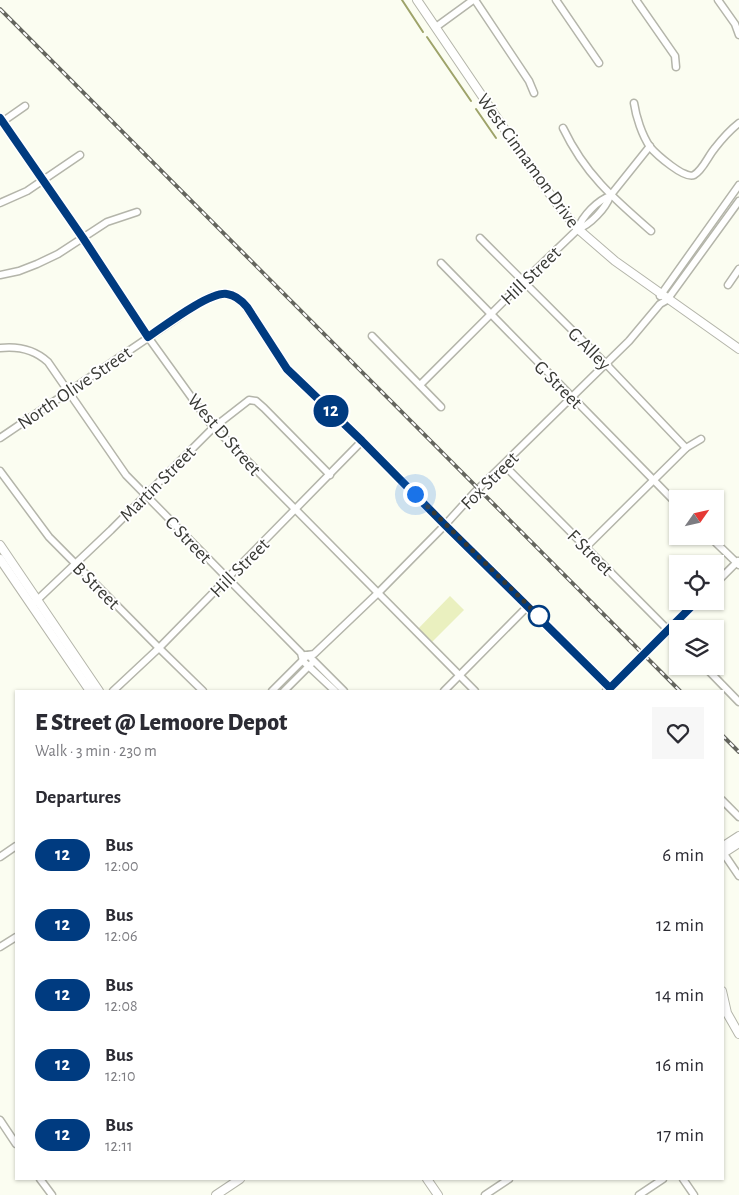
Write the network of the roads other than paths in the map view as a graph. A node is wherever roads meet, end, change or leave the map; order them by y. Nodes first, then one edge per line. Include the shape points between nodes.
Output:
1 (417, 0) edge
2 (474, 0) edge
3 (556, 0) edge
4 (636, 0) edge
5 (718, 0) edge
6 (436, 28) junction
7 (739, 35) edge
8 (599, 63) dead end
9 (676, 67) dead end
10 (534, 93) dead end
11 (634, 103) dead end
12 (25, 106) dead end
13 (1, 120) edge
14 (739, 123) edge
15 (563, 128) dead end
16 (650, 146) junction
17 (80, 156) dead end
18 (44, 181) junction
19 (739, 185) edge
20 (610, 196) junction
21 (739, 201) edge
22 (0, 203) edge
23 (137, 212) dead end
24 (578, 229) junction
25 (651, 231) dead end
26 (83, 238) junction
27 (480, 238) dead end
28 (441, 264) dead end
29 (739, 269) edge
30 (0, 275) edge
31 (523, 282) junction
32 (728, 285) dead end
33 (660, 295) junction
34 (664, 302) junction
35 (490, 314) junction
36 (372, 336) dead end
37 (148, 337) junction
38 (0, 348) edge
39 (739, 349) edge
40 (606, 364) junction
41 (420, 385) junction
42 (69, 391) junction
43 (572, 397) junction
44 (441, 407) dead end
45 (213, 428) junction
46 (0, 438) edge
47 (701, 439) dead end
48 (362, 441) junction
49 (686, 448) junction
50 (504, 465) junction
51 (0, 471) edge
52 (330, 475) junction
53 (653, 481) junction
54 (145, 495) junction
55 (669, 496) edge
56 (295, 509) junction
57 (445, 525) junction
58 (0, 545) edge
59 (719, 545) edge
60 (586, 547) junction
61 (3, 560) edge
62 (75, 563) junction
63 (738, 563) edge
64 (724, 576) edge
65 (227, 578) junction
66 (378, 593) junction
67 (34, 603) junction
68 (528, 606) junction
69 (688, 610) edge
70 (668, 630) junction
71 (159, 648) junction
72 (308, 659) junction
73 (713, 675) edge
74 (460, 676) junction
75 (608, 689) edge
76 (89, 690) edge
77 (98, 690) edge
78 (115, 690) edge
79 (203, 690) edge
80 (273, 690) edge
81 (285, 690) edge
82 (333, 690) edge
83 (343, 690) edge
84 (445, 690) edge
85 (473, 690) edge
86 (739, 702) edge
87 (724, 802) edge
88 (739, 817) edge
89 (739, 836) edge
90 (739, 843) edge
91 (15, 847) edge
92 (724, 850) edge
93 (724, 850) edge
94 (724, 853) edge
95 (0, 857) edge
96 (739, 876) edge
97 (15, 938) edge
98 (0, 947) edge
99 (724, 1000) edge
100 (739, 1034) edge
101 (0, 1120) edge
102 (15, 1140) edge
103 (41, 1180) edge
104 (237, 1180) edge
105 (428, 1180) edge
106 (508, 1180) edge
107 (662, 1180) edge
108 (684, 1180) edge
109 (52, 1195) edge
110 (216, 1195) edge
111 (438, 1195) edge
112 (485, 1195) edge
113 (639, 1195) edge
114 (694, 1195) edge

1 - 6 main road, West Cinnamon Drive
2 - 6 street
2 - 10 street
3 - 8 street
4 - 9 street via 675,56
5 - 7 street
6 - 24 main road, West Cinnamon Drive via 539,180
11 - 16 street
12 - 13 street
13 - 18 street, West D Street
14 - 16 street via 692,176 672,167
15 - 20 street via 582,162
16 - 20 street, Hill Street
17 - 18 street
18 - 22 street
18 - 26 street, West D Street
19 - 33 street
20 - 24 street, Hill Street via 608,203
20 - 25 street
21 - 34 street, Fox Street
23 - 26 street via 107,222
24 - 31 street, Hill Street
24 - 33 main road, West Cinnamon Drive
26 - 30 street via 37,264
26 - 37 street, West D Street
27 - 31 street, G Alley
28 - 35 street, G Street
29 - 32 street
31 - 35 street, Hill Street
31 - 40 street, G Alley
33 - 34 main road, West Cinnamon Drive
34 - 39 main road, West Cinnamon Drive
34 - 40 street, Fox Street
35 - 41 street, Hill Street
35 - 43 street, G Street
36 - 41 street
37 - 42 street, North Olive Street
37 - 45 street, West D Street
37 - 48 street, North Olive Street via 207,299 219,294 235,297 247,307 287,369
38 - 42 street, C Street via 21,348 37,353 52,366
40 - 43 street, Fox Street
40 - 49 street, G Alley
41 - 44 street
42 - 46 street, North Olive Street
42 - 54 street, C Street via 126,475
43 - 50 street, Fox Street
43 - 53 street, G Street
45 - 52 street, Martin Street via 249,400 256,401
45 - 54 street, Martin Street
45 - 56 street, West D Street
47 - 49 street
48 - 52 street, Hill Street
48 - 57 street
49 - 53 street
50 - 57 street, Fox Street
50 - 60 street, F Street
51 - 62 street, B Street via 49,537
52 - 56 street, Hill Street
53 - 55 street, G Street
53 - 60 street
54 - 62 street, Martin Street
54 - 65 street, C Street
56 - 65 street, Hill Street
56 - 66 street, West D Street
57 - 66 street, Fox Street
57 - 68 street
58 - 61 main road
59 - 63 street
60 - 70 street, F Street
61 - 67 main road
62 - 67 street, Martin Street
62 - 71 street, B Street
63 - 64 street
65 - 71 street, Hill Street
65 - 72 street, C Street
66 - 72 street, Fox Street
66 - 74 street, West D Street
67 - 76 main road
67 - 77 main road
68 - 74 street
68 - 75 street
69 - 70 street
70 - 75 street
71 - 78 street, Hill Street
71 - 79 street, B Street
72 - 80 street, Fox Street
72 - 81 street, Fox Street
72 - 82 street, C Street
72 - 83 street, C Street
73 - 86 street
74 - 84 street
74 - 85 street, West D Street
87 - 88 street
89 - 92 main road
90 - 93 main road
91 - 95 street
94 - 96 street
97 - 98 street
99 - 100 main road via 727,1013
101 - 102 street
103 - 109 street
104 - 110 main road
105 - 111 main road
106 - 112 street
107 - 113 street
108 - 114 street

